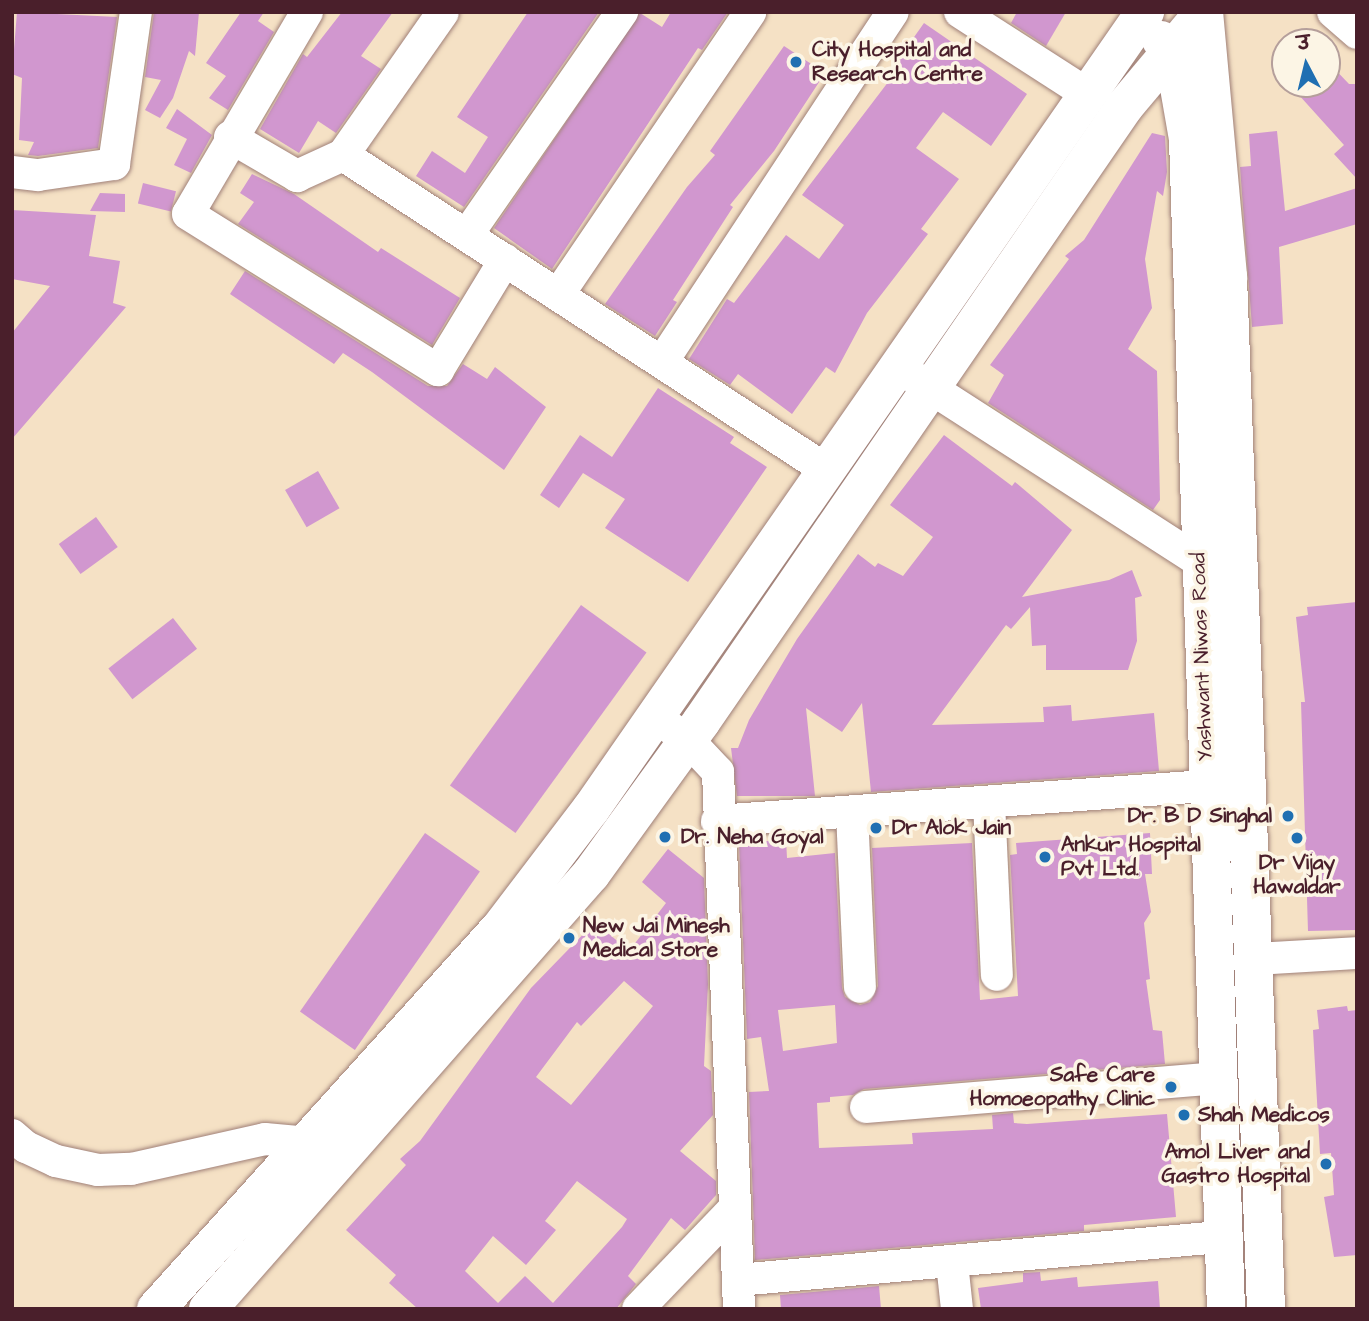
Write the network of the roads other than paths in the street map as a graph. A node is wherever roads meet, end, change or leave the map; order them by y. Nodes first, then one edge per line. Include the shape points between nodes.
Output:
1 (135, 12) edge
2 (307, 12) edge
3 (443, 12) edge
4 (622, 12) edge
5 (750, 12) edge
6 (893, 12) edge
7 (960, 12) edge
8 (1204, 12) edge
9 (1333, 12) edge
10 (1143, 15) edge
11 (1357, 33) edge
12 (1173, 53) junction
13 (1089, 95) junction
14 (230, 137) junction
15 (343, 155) junction
16 (12, 172) edge
17 (467, 236) junction
18 (505, 260) junction
19 (558, 295) junction
20 (662, 362) junction
21 (896, 367) junction
22 (931, 388) junction
23 (825, 469) junction
24 (1199, 561) junction
25 (1240, 565) junction
26 (654, 717) junction
27 (688, 740) junction
28 (1207, 786) junction
29 (989, 802) junction
30 (852, 813) junction
31 (716, 821) junction
32 (1357, 953) edge
33 (1254, 959) junction
34 (997, 975) dead end
35 (860, 987) dead end
36 (1218, 1079) junction
37 (866, 1107) dead end
38 (333, 1133) junction
39 (12, 1135) edge
40 (734, 1209) junction
41 (1224, 1237) junction
42 (952, 1263) junction
43 (739, 1294) edge
44 (156, 1309) edge
45 (208, 1309) edge
46 (638, 1309) edge
47 (957, 1309) edge
48 (1226, 1309) edge
49 (1266, 1309) edge

1 - 16 street via 114,164 38,175
2 - 14 street
3 - 15 street
4 - 17 street
5 - 19 street
6 - 20 street
7 - 13 street
8 - 12 main road
8 - 25 main road, Yashwant Niwas Road via 1228,277
9 - 11 street
10 - 12 main road
10 - 13 main road
12 - 22 main road via 1125,106
12 - 24 main road, Yashwant Niwas Road via 1188,139
13 - 21 main road
14 - 15 street via 297,176
14 - 18 street via 188,214 438,370
15 - 17 street
17 - 18 street
18 - 19 street
19 - 20 street
20 - 23 street
21 - 22 street
21 - 23 main road
22 - 24 street
22 - 27 main road
23 - 26 main road
24 - 25 street
24 - 28 main road, Yashwant Niwas Road
25 - 33 main road, Yashwant Niwas Road
26 - 27 street
26 - 38 main road via 501,927
27 - 31 street via 718,772
27 - 38 main road via 591,874
28 - 29 street
28 - 36 main road, Yashwant Niwas Road
29 - 30 street
29 - 34 street
30 - 31 street
30 - 35 street
31 - 40 street
32 - 33 street
33 - 49 main road, Yashwant Niwas Road
36 - 37 street
36 - 41 main road, Yashwant Niwas Road
38 - 39 street via 265,1139 131,1169 98,1170 56,1161
38 - 44 main road
38 - 45 main road
40 - 43 street
40 - 46 street
41 - 42 street
41 - 48 main road, Yashwant Niwas Road
42 - 43 street
42 - 47 street

